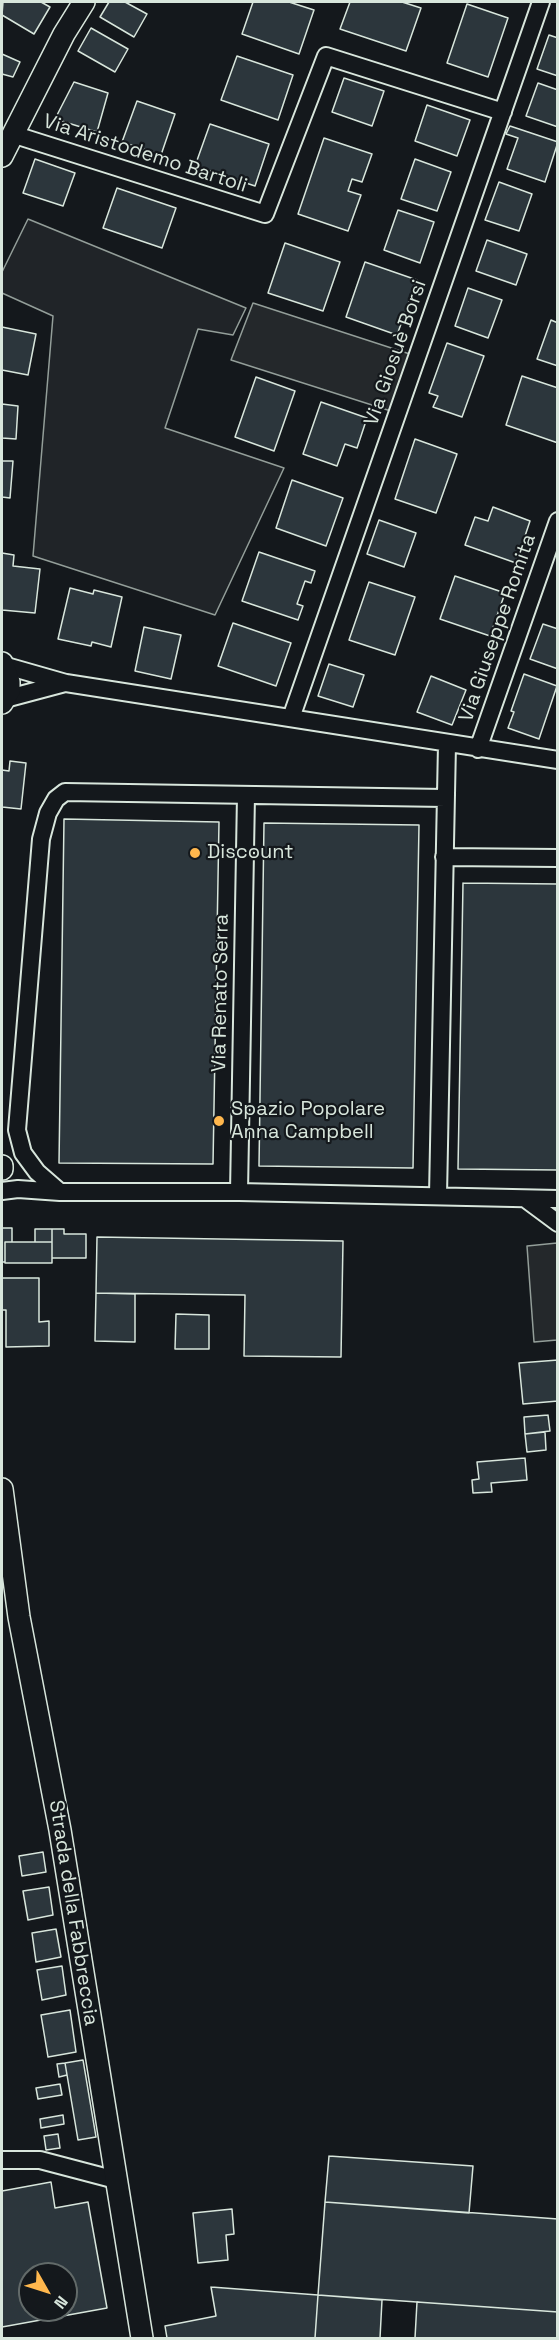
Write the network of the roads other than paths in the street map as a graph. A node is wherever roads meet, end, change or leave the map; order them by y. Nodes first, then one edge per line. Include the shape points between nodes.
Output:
1 (84, 2) edge
2 (541, 2) edge
3 (502, 112) junction
4 (12, 134) junction
5 (2, 156) edge
6 (558, 521) edge
7 (2, 664) edge
8 (66, 683) junction
9 (3, 701) edge
10 (291, 718) junction
11 (447, 744) junction
12 (478, 749) junction
13 (558, 760) edge
14 (246, 795) junction
15 (446, 798) junction
16 (444, 857) junction
17 (558, 858) edge
18 (2, 1191) edge
19 (60, 1192) junction
20 (238, 1192) junction
21 (438, 1195) junction
22 (558, 1199) edge
23 (527, 1200) junction
24 (558, 1223) edge
25 (2, 1488) edge
26 (2, 2160) edge
27 (116, 2180) junction
28 (142, 2338) edge

1 - 4 street
2 - 3 street, Via Giosuè Borsi
3 - 4 street, Via Aristodemo Bartoli via 326,56 265,214
3 - 10 street, Via Giosuè Borsi
4 - 5 street
6 - 12 street, Via Giuseppe Romita
7 - 8 street
7 - 9 street via 9,682
8 - 9 street
8 - 10 street
10 - 11 street
11 - 12 street
11 - 15 street
12 - 13 street
14 - 15 street
14 - 19 street via 65,792 56,798 48,813 41,839 17,1130 23,1153
14 - 20 street, Via Renato Serra
15 - 16 street
16 - 17 street
16 - 21 street
18 - 19 street
19 - 20 street
20 - 21 street
21 - 23 street
22 - 23 street
23 - 24 street
25 - 27 street, Strada della Fabbreccia via 19,1617 60,1830
26 - 27 street via 40,2160
27 - 28 street, Strada della Fabbreccia

